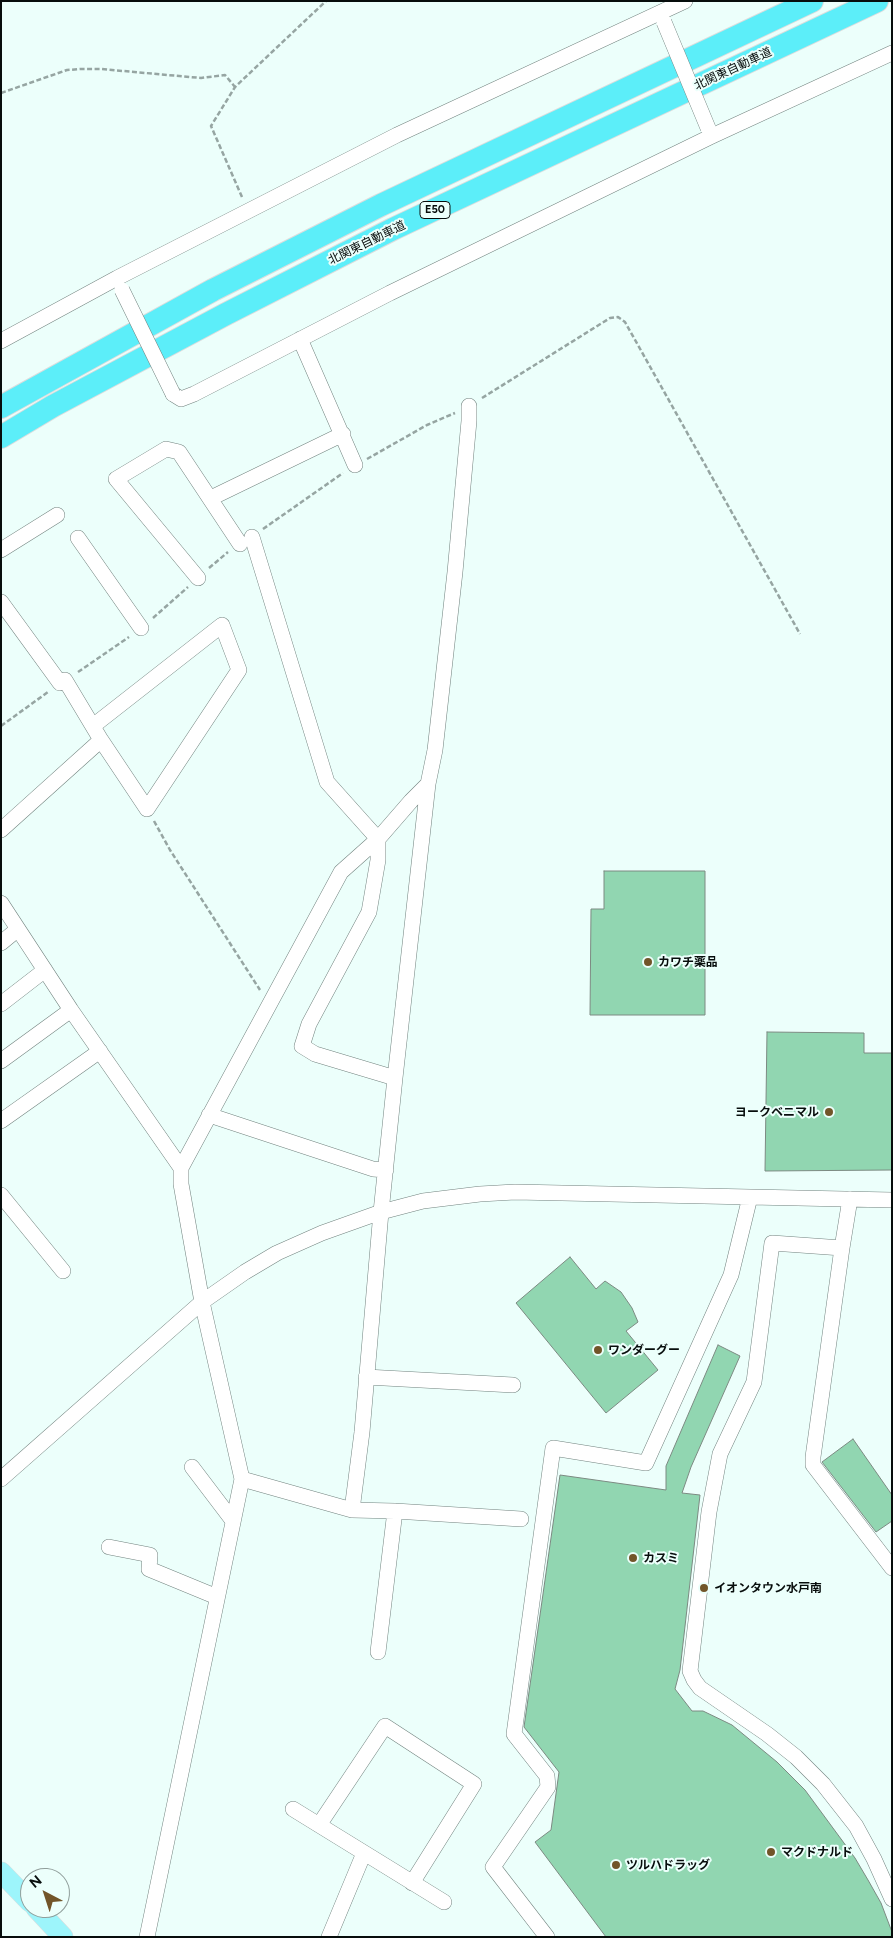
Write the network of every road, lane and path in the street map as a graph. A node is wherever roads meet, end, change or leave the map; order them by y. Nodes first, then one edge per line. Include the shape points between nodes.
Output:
1 (326, 1) edge
2 (685, 1) edge
3 (812, 1) edge
4 (878, 1) edge
5 (661, 18) junction
6 (892, 53) edge
7 (235, 87) junction
8 (1, 93) edge
9 (710, 132) junction
10 (248, 211) junction
11 (120, 284) junction
12 (300, 339) junction
13 (1, 341) edge
14 (469, 406) junction
15 (1, 407) edge
16 (343, 434) junction
17 (1, 437) edge
18 (355, 465) junction
19 (210, 498) junction
20 (57, 515) dead end
21 (78, 538) dead end
22 (246, 540) junction
23 (1, 550) edge
24 (198, 578) junction
25 (1, 602) edge
26 (141, 628) junction
27 (800, 634) dead end
28 (63, 682) junction
29 (1, 726) edge
30 (93, 726) junction
31 (101, 740) junction
32 (428, 784) junction
33 (147, 809) junction
34 (1, 830) edge
35 (378, 839) junction
36 (1, 903) edge
37 (18, 928) junction
38 (1, 943) edge
39 (44, 970) junction
40 (1, 1004) edge
41 (269, 1005) junction
42 (71, 1010) junction
43 (100, 1052) junction
44 (1, 1061) edge
45 (395, 1078) junction
46 (210, 1115) junction
47 (1, 1121) edge
48 (181, 1168) junction
49 (386, 1170) junction
50 (1, 1195) edge
51 (750, 1197) junction
52 (850, 1199) junction
53 (892, 1200) edge
54 (381, 1212) junction
55 (842, 1248) junction
56 (63, 1272) dead end
57 (202, 1302) junction
58 (366, 1377) junction
59 (513, 1385) dead end
60 (192, 1467) dead end
61 (1, 1479) edge
62 (242, 1479) junction
63 (352, 1510) junction
64 (394, 1511) junction
65 (521, 1519) dead end
66 (233, 1521) junction
67 (110, 1547) dead end
68 (892, 1568) edge
69 (217, 1597) junction
70 (378, 1652) dead end
71 (294, 1809) dead end
72 (319, 1825) junction
73 (364, 1854) junction
74 (1, 1872) edge
75 (412, 1883) junction
76 (20, 1892) edge
77 (892, 1900) edge
78 (444, 1902) dead end
79 (45, 1918) edge
80 (63, 1937) edge
81 (147, 1937) edge
82 (329, 1937) edge
83 (547, 1937) edge

1 - 7 path
2 - 5 street
3 - 15 highway, E50 via 372,210 213,290
4 - 17 highway, 北関東自動車道 / E50 via 393,229 226,314
5 - 9 street, bridge
5 - 10 street via 397,135
6 - 9 street
7 - 8 path via 225,75 201,78 80,69 67,70
7 - 10 path via 211,126
9 - 12 street
10 - 11 street
11 - 12 street, bridge via 173,394 181,399
11 - 13 street
12 - 16 street
14 - 18 path
14 - 27 path via 610,318 618,317 625,322
14 - 32 street via 455,572 435,750
16 - 18 street
16 - 19 street
18 - 22 path
19 - 22 street
19 - 24 street via 179,452 166,449 116,479
20 - 23 street
21 - 26 street
22 - 24 path
22 - 35 street via 327,782
24 - 26 path
25 - 28 street
26 - 28 path
28 - 29 path
28 - 30 street
30 - 31 street
30 - 33 street via 222,624 239,670
31 - 33 street
31 - 34 street
32 - 35 street
32 - 45 street
33 - 41 path
35 - 41 street via 341,872
35 - 45 street via 370,912 309,1024 302,1046 315,1054
36 - 37 street
37 - 38 street
37 - 39 street
39 - 40 street
39 - 42 street
41 - 46 street
42 - 43 street
42 - 44 street
43 - 47 street
43 - 48 street
45 - 49 street
46 - 48 street
46 - 49 street via 373,1169
48 - 57 street
49 - 54 street
50 - 56 street
51 - 52 street
51 - 54 street via 497,1193 423,1201
51 - 83 street via 731,1276 646,1463 552,1448 514,1734 547,1776 548,1787 493,1867
52 - 53 street
52 - 55 street
54 - 57 street via 277,1253
54 - 58 street
55 - 68 street via 813,1465
55 - 77 street via 772,1243 754,1382 720,1454 708,1520 690,1671 700,1688 760,1728 823,1784 856,1826
57 - 61 street
57 - 62 street
58 - 59 street
58 - 63 street
60 - 66 street
62 - 63 street
62 - 66 street
63 - 64 street
64 - 65 street
64 - 70 street
66 - 69 street
67 - 69 street via 150,1555 150,1569
69 - 81 street
71 - 72 street
72 - 73 street
72 - 75 street via 385,1726 474,1784
73 - 75 street
73 - 82 street
74 - 76 main road
75 - 78 street
79 - 80 main road

